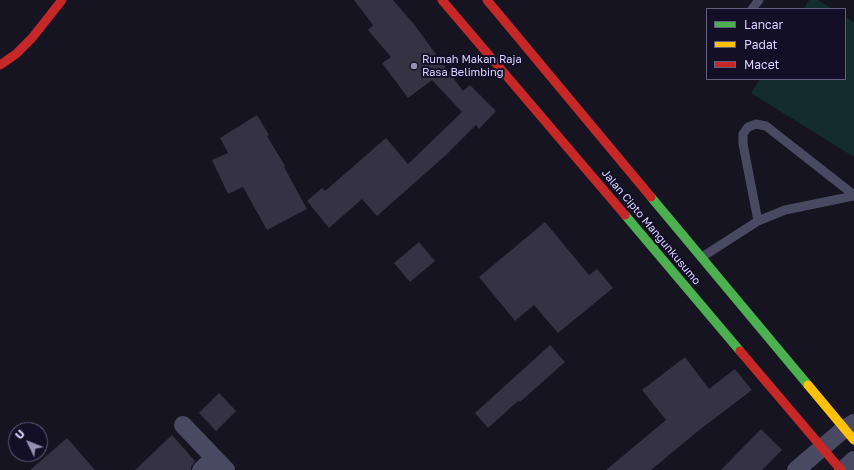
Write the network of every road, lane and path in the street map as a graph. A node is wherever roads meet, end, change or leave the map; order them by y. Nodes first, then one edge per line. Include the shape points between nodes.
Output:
1 (62, 0) edge
2 (442, 0) edge
3 (487, 0) edge
4 (759, 0) edge
5 (753, 8) edge
6 (0, 65) edge
7 (854, 195) edge
8 (758, 221) junction
9 (702, 257) junction
10 (183, 425) dead end
11 (851, 431) edge
12 (824, 448) junction
13 (854, 460) edge
14 (214, 466) edge
15 (796, 470) edge
16 (842, 470) edge

1 - 6 street via 32,38
2 - 12 street, Jalan Cipto Mangunkusumo
3 - 9 street, Jalan Cipto Mangunkusumo
4 - 5 lane
7 - 8 lane via 785,210
7 - 8 lane via 766,126 756,124 748,127 743,134 743,144
8 - 9 lane
9 - 11 street, Jalan Cipto Mangunkusumo
10 - 14 street
11 - 12 street
12 - 15 street
12 - 16 street, Jalan Cipto Mangunkusumo
13 - 16 street

